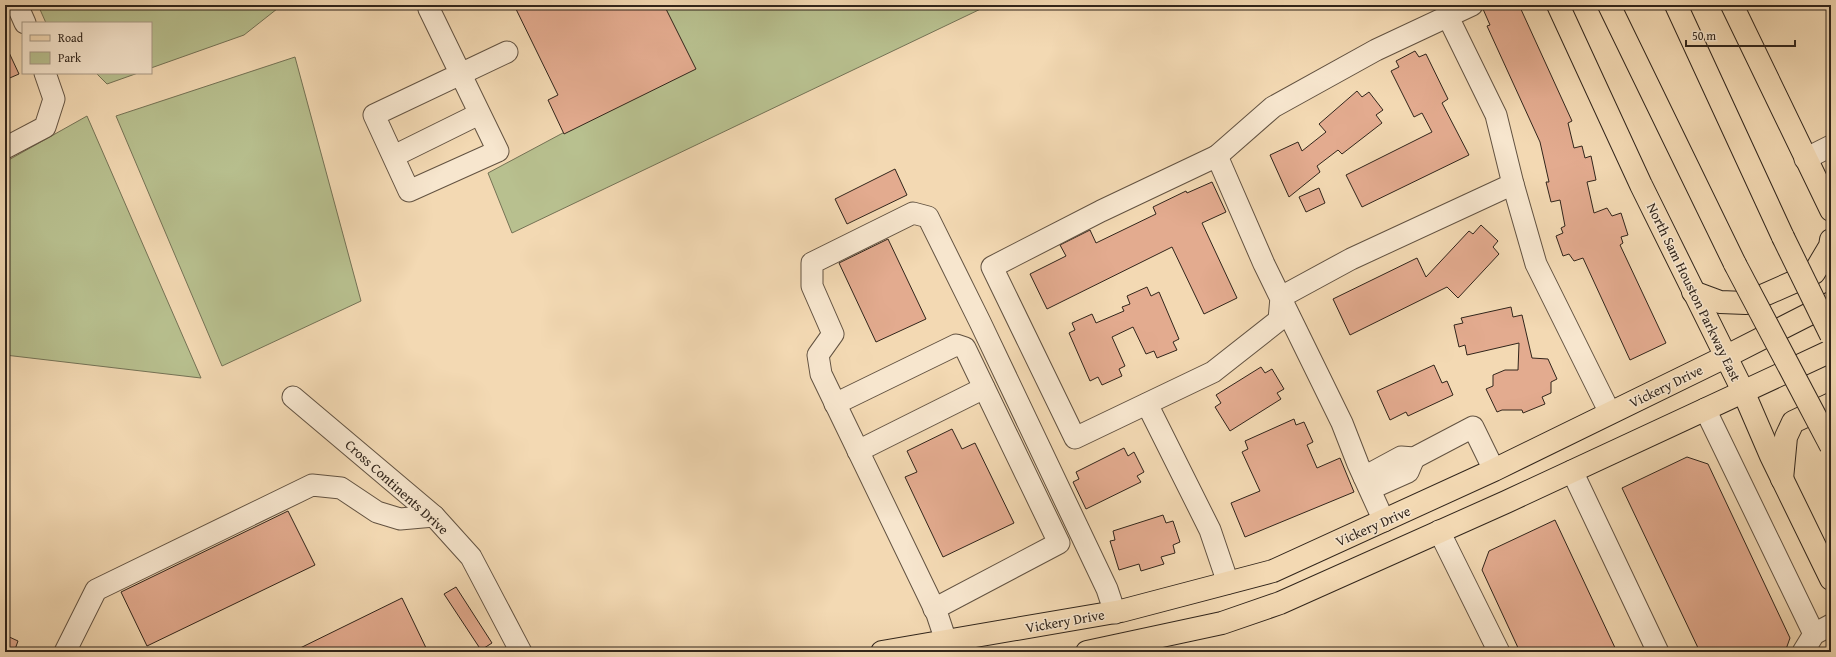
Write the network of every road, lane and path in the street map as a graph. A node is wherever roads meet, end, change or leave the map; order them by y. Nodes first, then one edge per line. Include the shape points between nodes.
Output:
1 (17, 5) edge
2 (428, 5) edge
3 (1472, 5) edge
4 (1558, 5) edge
5 (1609, 5) edge
6 (1676, 5) edge
7 (1732, 5) edge
8 (1448, 17) junction
9 (25, 22) edge
10 (507, 52) dead end
11 (460, 73) junction
12 (45, 74) edge
13 (480, 114) junction
14 (1831, 146) edge
15 (5, 148) edge
16 (394, 156) junction
17 (1217, 156) junction
18 (1805, 159) junction
19 (1513, 184) junction
20 (1831, 210) edge
21 (1831, 240) edge
22 (1693, 292) junction
23 (1281, 297) junction
24 (1831, 303) edge
25 (1831, 334) edge
26 (1831, 351) edge
27 (1725, 357) junction
28 (984, 388) junction
29 (1743, 391) junction
30 (293, 397) dead end
31 (835, 404) junction
32 (1147, 404) junction
33 (1831, 404) edge
34 (1705, 409) junction
35 (1610, 414) junction
36 (1831, 446) edge
37 (858, 451) junction
38 (1494, 470) junction
39 (1572, 471) junction
40 (1782, 479) junction
41 (1367, 483) junction
42 (1506, 502) junction
43 (434, 516) junction
44 (1384, 521) junction
45 (1439, 531) junction
46 (1080, 532) junction
47 (1059, 543) junction
48 (1831, 579) edge
49 (1228, 583) junction
50 (934, 608) junction
51 (1118, 612) junction
52 (1823, 630) edge
53 (946, 641) junction
54 (1127, 642) junction
55 (65, 652) edge
56 (521, 652) edge
57 (882, 652) edge
58 (1086, 652) edge
59 (1499, 652) edge
60 (1658, 652) edge
61 (1803, 652) edge

1 - 9 street
2 - 11 street
3 - 8 street
4 - 22 main road, North Sam Houston Parkway East
5 - 36 main road, bridge via 1735,264
6 - 25 main road, bridge via 1783,238
7 - 18 main road
8 - 17 street via 1376,50 1273,107
8 - 19 street via 1496,115
10 - 11 street
11 - 13 street
11 - 16 street via 374,115
12 - 15 street via 54,99 45,127
13 - 16 street
13 - 16 street via 498,151 409,191
14 - 18 street
17 - 23 street via 1242,216
17 - 32 street via 1101,211 992,268 1075,438
18 - 20 main road
19 - 23 street via 1351,259
19 - 35 street via 1536,264
21 - 22 main road via 1814,273 1746,303 1720,302
22 - 27 main road, North Sam Houston Parkway East
23 - 32 street via 1279,320 1213,372
23 - 41 street via 1342,423
24 - 27 main road, Vickery Drive
26 - 29 main road
27 - 29 main road, North Sam Houston Parkway East
27 - 35 main road, Vickery Drive
28 - 31 street via 965,348 956,345
28 - 37 street
28 - 47 street
29 - 34 main road
29 - 40 main road, North Sam Houston Parkway East
30 - 43 street, Cross Continents Drive
31 - 37 street
31 - 46 street via 821,374 818,355 833,334 812,286 812,263 912,213 928,217
32 - 49 street via 1210,530
33 - 40 main road via 1793,422 1786,437
34 - 39 main road
34 - 52 street
35 - 38 main road, Vickery Drive
37 - 50 street
38 - 41 street via 1474,427 1414,458 1408,472
38 - 42 main road
38 - 44 main road, Vickery Drive
39 - 42 main road
39 - 60 street
40 - 48 main road, North Sam Houston Parkway East
41 - 44 street
42 - 45 main road
43 - 55 street via 400,519 377,512 341,488 312,484 96,590
43 - 56 street, Cross Continents Drive via 471,557
44 - 49 main road, Vickery Drive via 1273,571
45 - 54 main road via 1280,603 1222,623
45 - 59 street
46 - 47 street
46 - 51 street
47 - 50 street
49 - 51 main road, Vickery Drive
50 - 53 street
51 - 53 main road, Vickery Drive
51 - 54 main road
52 - 61 street
53 - 57 main road, Vickery Drive
54 - 58 main road

